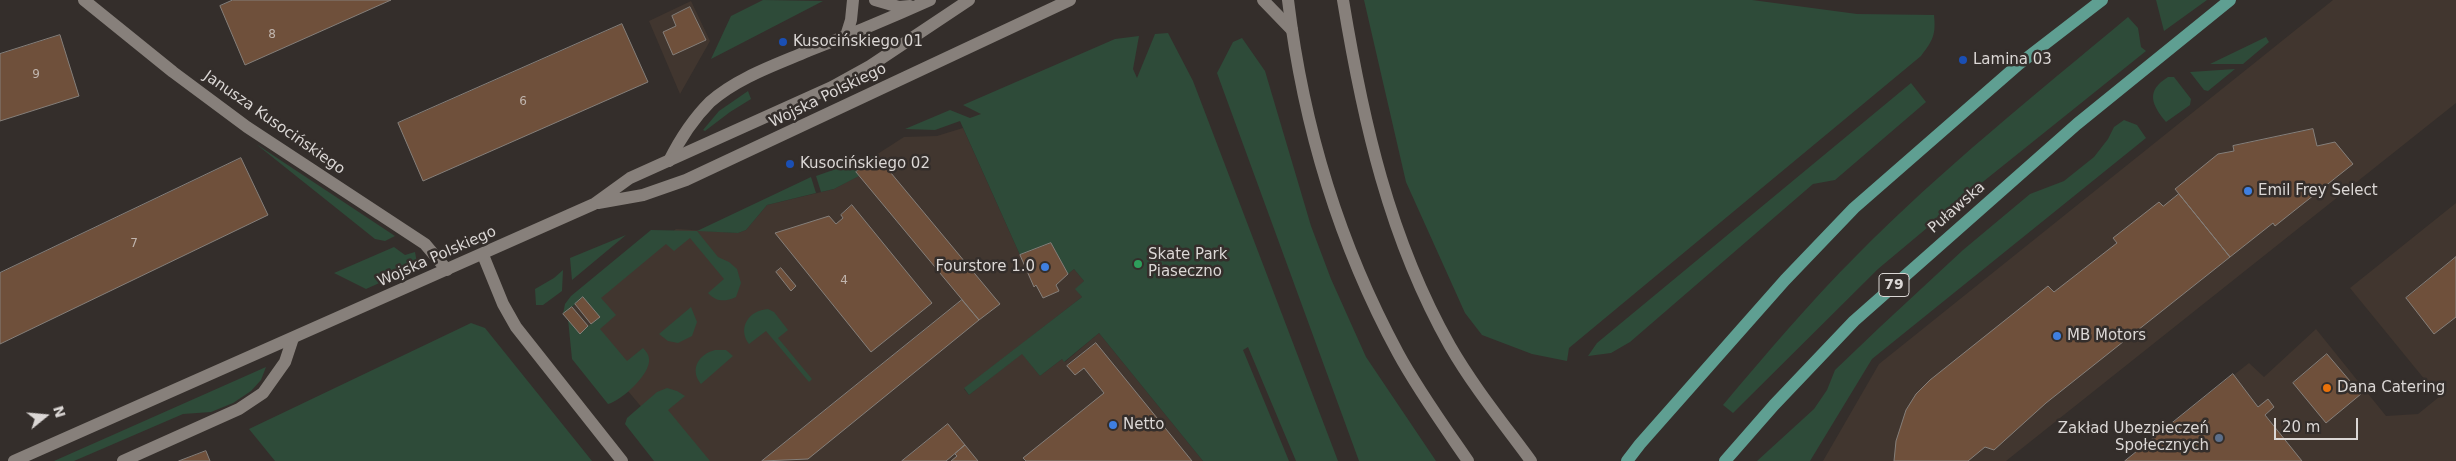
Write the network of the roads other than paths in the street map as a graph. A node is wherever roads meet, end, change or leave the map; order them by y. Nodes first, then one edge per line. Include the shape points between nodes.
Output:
1 (84, 0) edge
2 (853, 0) edge
3 (875, 0) edge
4 (930, 0) edge
5 (969, 0) edge
6 (1070, 0) edge
7 (1263, 0) edge
8 (1288, 0) edge
9 (2102, 0) edge
10 (2230, 0) edge
11 (1342, 3) edge
12 (912, 6) junction
13 (1292, 30) junction
14 (846, 36) junction
15 (670, 161) junction
16 (594, 204) junction
17 (483, 255) junction
18 (447, 270) junction
19 (293, 338) junction
20 (14, 461) edge
21 (123, 461) edge
22 (622, 461) edge
23 (1468, 461) edge
24 (1530, 461) edge
25 (1627, 461) edge
26 (1725, 461) edge

1 - 18 street, Janusza Kusocińskiego via 247,127 420,241
2 - 14 street
3 - 12 street
4 - 12 street
5 - 15 street, Wojska Polskiego via 870,66 832,87
6 - 16 street, Wojska Polskiego via 686,180 643,196
7 - 13 street
8 - 13 street
9 - 25 main road via 2018,64 1854,208 1786,280
10 - 26 main road, Puławska / 79 via 2077,124 1854,321
11 - 24 street via 1371,144 1391,216 1408,260 1449,344
12 - 14 street
13 - 23 street via 1316,151 1359,276 1398,354
14 - 15 street via 753,76 723,93 691,126
15 - 16 street, Wojska Polskiego via 630,178
16 - 17 street, Wojska Polskiego
17 - 18 street, Wojska Polskiego
17 - 22 street via 516,327
18 - 19 street, Wojska Polskiego
19 - 20 street, Wojska Polskiego
19 - 21 street via 286,362 263,393 239,409

